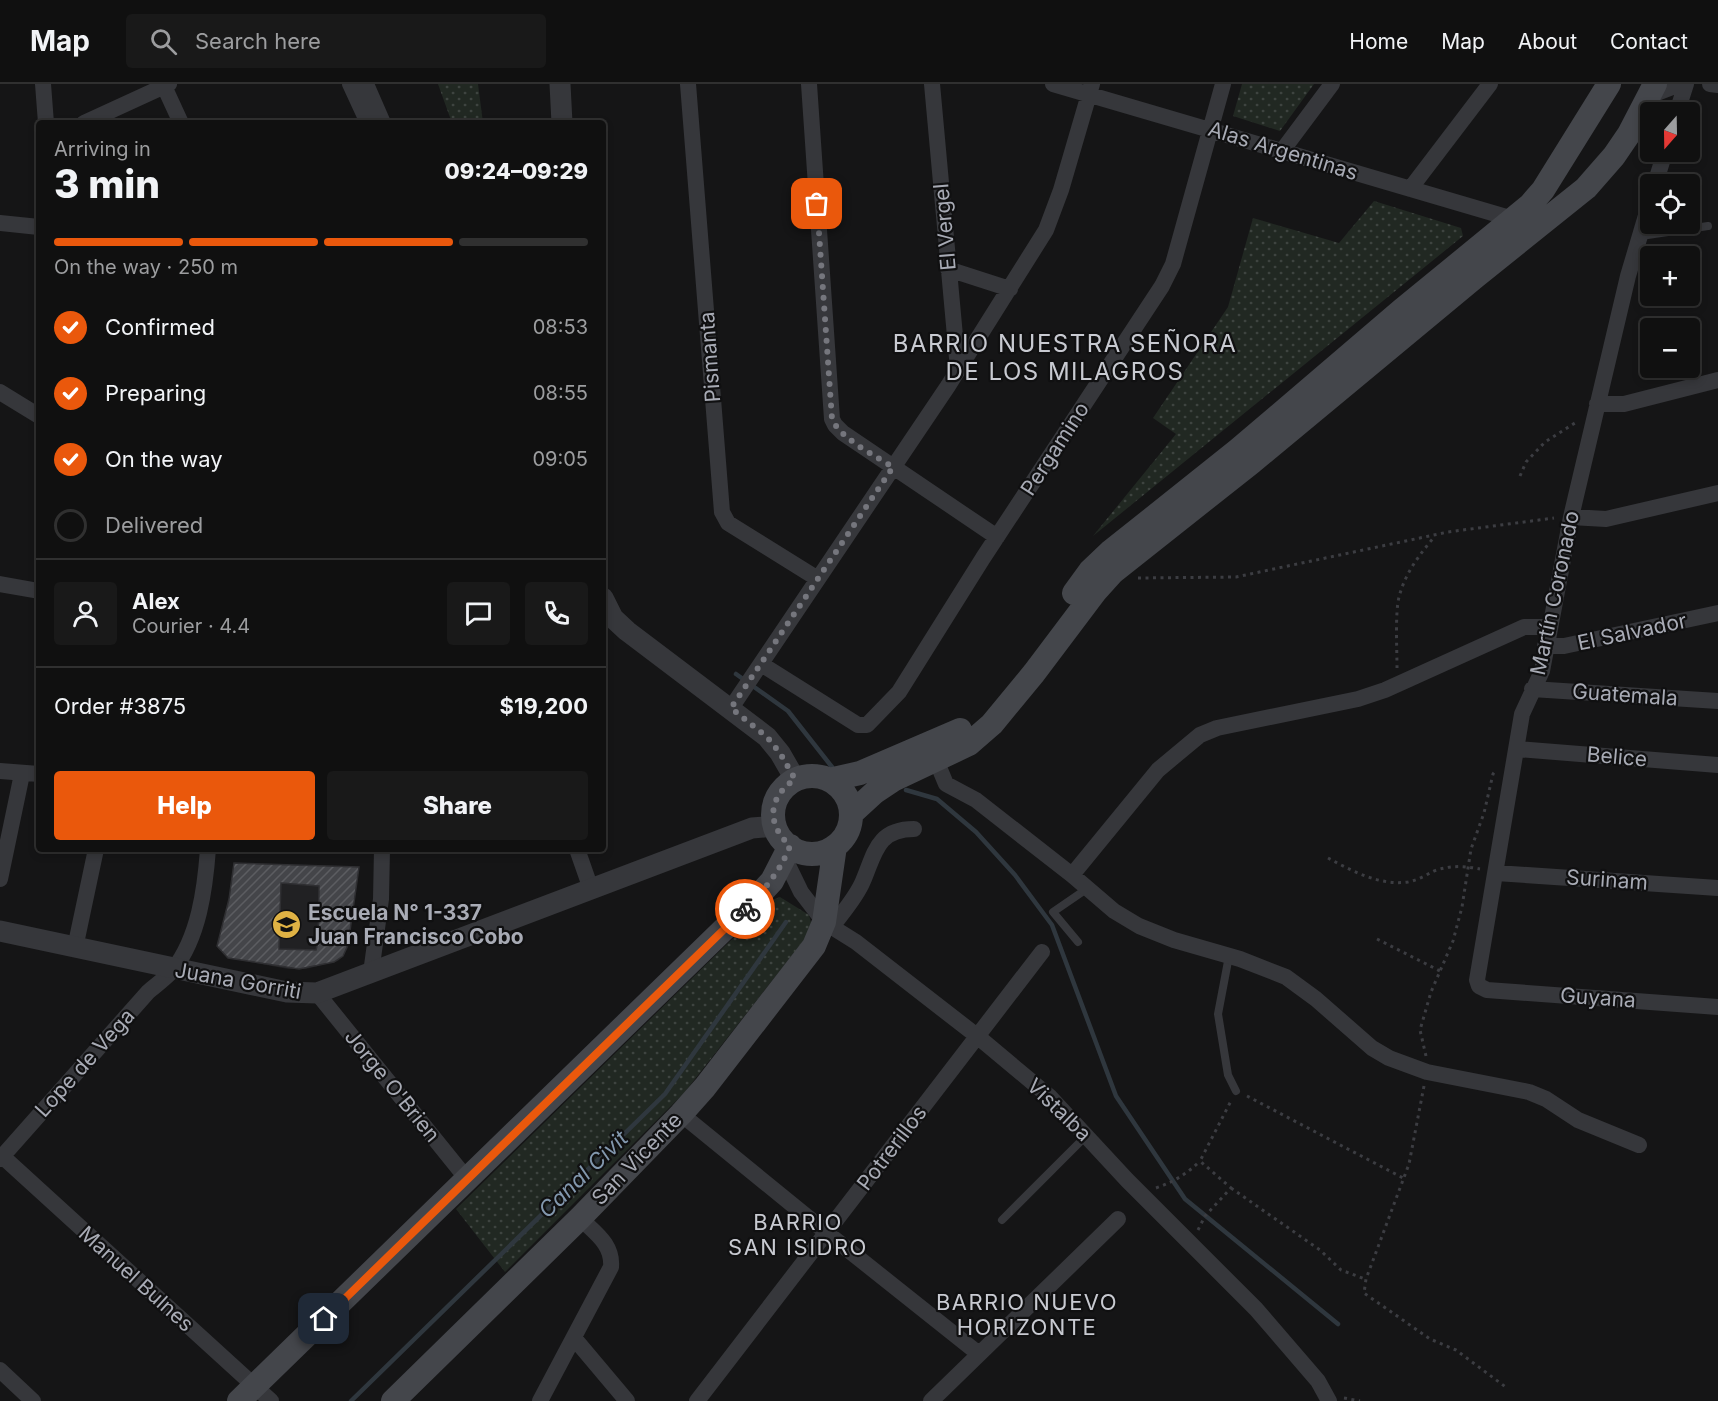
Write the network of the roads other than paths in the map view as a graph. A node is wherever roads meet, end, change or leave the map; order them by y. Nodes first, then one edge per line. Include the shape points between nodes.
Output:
1 (43, 84) edge
2 (350, 84) edge
3 (366, 84) edge
4 (560, 84) edge
5 (688, 84) edge
6 (809, 84) edge
7 (932, 84) edge
8 (1053, 84) edge
9 (1223, 84) edge
10 (1332, 84) edge
11 (1490, 84) edge
12 (1609, 84) edge
13 (1680, 84) edge
14 (1686, 84) edge
15 (1710, 84) edge
16 (165, 85) edge
17 (1718, 85) edge
18 (1091, 89) edge
19 (1652, 90) edge
20 (1680, 102) edge
21 (46, 120) edge
22 (90, 120) edge
23 (180, 120) edge
24 (361, 120) edge
25 (382, 120) edge
26 (562, 120) edge
27 (1211, 129) junction
28 (1282, 152) junction
29 (1410, 189) junction
30 (1513, 219) junction
31 (0, 223) edge
32 (1708, 226) dead end
33 (36, 227) edge
34 (1641, 236) joint
35 (948, 269) junction
36 (1010, 290) junction
37 (958, 369) junction
38 (1718, 380) edge
39 (0, 392) edge
40 (1596, 411) junction
41 (36, 414) edge
42 (893, 467) junction
43 (1718, 494) edge
44 (1571, 517) junction
45 (997, 537) junction
46 (818, 579) junction
47 (0, 584) edge
48 (36, 590) edge
49 (606, 608) edge
50 (1716, 618) edge
51 (1550, 627) junction
52 (1545, 646) junction
53 (761, 664) junction
54 (1532, 689) junction
55 (742, 692) junction
56 (1718, 701) edge
57 (1516, 749) junction
58 (936, 760) junction
59 (1718, 765) edge
60 (0, 771) edge
61 (22, 774) junction
62 (36, 774) edge
63 (795, 779) junction
64 (829, 780) junction
65 (851, 814) junction
66 (775, 826) junction
67 (914, 829) dead end
68 (835, 846) junction
69 (95, 852) edge
70 (208, 852) edge
71 (382, 852) edge
72 (578, 852) edge
73 (787, 853) junction
74 (1496, 873) junction
75 (1072, 875) junction
76 (0, 879) edge
77 (1088, 888) junction
78 (1718, 888) edge
79 (591, 889) junction
80 (828, 925) junction
81 (0, 931) edge
82 (1078, 942) dead end
83 (75, 948) junction
84 (1042, 952) dead end
85 (1229, 956) junction
86 (173, 970) junction
87 (371, 973) junction
88 (1479, 986) joint
89 (317, 993) junction
90 (1718, 1007) edge
91 (977, 1036) junction
92 (1236, 1091) road end
93 (681, 1114) junction
94 (1087, 1135) junction
95 (1640, 1145) dead end
96 (1, 1158) edge
97 (467, 1179) junction
98 (580, 1218) junction
99 (1118, 1219) dead end
100 (1002, 1220) dead end
101 (827, 1233) junction
102 (574, 1338) junction
103 (980, 1354) junction
104 (0, 1370) edge
105 (255, 1396) edge
106 (33, 1401) edge
107 (393, 1401) edge
108 (540, 1401) edge
109 (627, 1401) edge
110 (698, 1401) edge
111 (931, 1401) edge
112 (1329, 1401) edge

1 - 21 street
2 - 24 street
3 - 25 street
4 - 26 street
5 - 46 street, Pismanta via 722,512 728,523
6 - 42 street via 832,419 843,434
7 - 35 street, El Vergel
8 - 18 street, Alas Argentinas
9 - 27 street, Pergamino
10 - 28 street
11 - 29 street
12 - 30 main road via 1543,190
13 - 19 street
14 - 20 street
15 - 17 street
16 - 22 street
16 - 23 street
18 - 27 street, Alas Argentinas
18 - 36 street via 1053,214
19 - 58 main road via 1629,134 1586,188 1113,572 988,728 969,744
27 - 28 street, Alas Argentinas
27 - 45 street, Pergamino via 1173,264 1162,286
28 - 29 street, Alas Argentinas
29 - 30 street, Alas Argentinas
30 - 64 main road via 1095,566 1000,690 969,723 902,757 860,774
31 - 33 street
32 - 34 lane
34 - 40 street, Martín Coronado
35 - 36 street
35 - 37 street, El Vergel
36 - 37 street
37 - 42 street
38 - 40 street
39 - 41 street
40 - 44 street, Martín Coronado
42 - 45 street
42 - 46 street
43 - 44 street via 1606,519
44 - 51 street, Martín Coronado
45 - 53 street, Pergamino via 898,692 867,725 858,724
46 - 53 street
47 - 48 street
49 - 55 street via 627,631
50 - 52 street, El Salvador via 1564,646
51 - 52 street, Martín Coronado
51 - 75 street via 1524,627 1358,699 1217,728 1200,735 1158,770
52 - 54 street, Martín Coronado via 1542,671
53 - 55 street
54 - 56 street, Guatemala
54 - 57 street, Martín Coronado via 1522,714
55 - 63 street
57 - 59 street, Belice
57 - 74 street, Martín Coronado
58 - 65 main road via 883,786
58 - 75 street via 946,784 976,800
60 - 61 street
61 - 62 street
61 - 76 street
63 - 64 main road via 817,776
63 - 66 main road via 782,789 776,801
64 - 65 main road via 845,794
65 - 68 main road via 847,832
66 - 73 main road
66 - 79 street, Juana Gorriti via 752,828
67 - 80 street, San Vicente via 891,833 881,842 863,882
68 - 73 main road via 812,853
68 - 80 main road, San Vicente
69 - 83 street
70 - 86 street via 199,912
71 - 87 street via 379,921
72 - 79 street
73 - 80 street, Vistalba via 801,892
73 - 97 main road via 772,881 759,895
74 - 78 street, Surinam
74 - 88 street, Martín Coronado
75 - 77 street
77 - 82 lane via 1053,912
77 - 85 street via 1139,926
79 - 87 street, Juana Gorriti
80 - 91 street, Vistalba via 856,942
80 - 93 main road, San Vicente
81 - 83 street, Juana Gorriti
83 - 86 street, Juana Gorriti
84 - 91 street, Potrerillos
85 - 92 lane via 1218,1014 1227,1075
85 - 95 street via 1286,977 1389,1058 1427,1072 1529,1092 1578,1120
86 - 89 street, Juana Gorriti via 287,992
86 - 96 street, Lope de Vega via 148,992
87 - 89 street, Juana Gorriti
88 - 90 street, Guyana via 1487,990
89 - 97 street, Jorge O'Brien
91 - 94 street, Vistalba via 1050,1097
91 - 101 street, Potrerillos
93 - 98 main road, San Vicente
93 - 101 street
94 - 100 lane
94 - 112 street, Vistalba via 1140,1194 1256,1309 1318,1381
96 - 105 street, Manuel Bulnes
97 - 105 main road
98 - 102 street via 612,1256 611,1267
98 - 107 main road, San Vicente
99 - 103 street
101 - 103 street
101 - 110 street, Potrerillos
102 - 108 street
102 - 109 street
103 - 111 street
104 - 106 street

